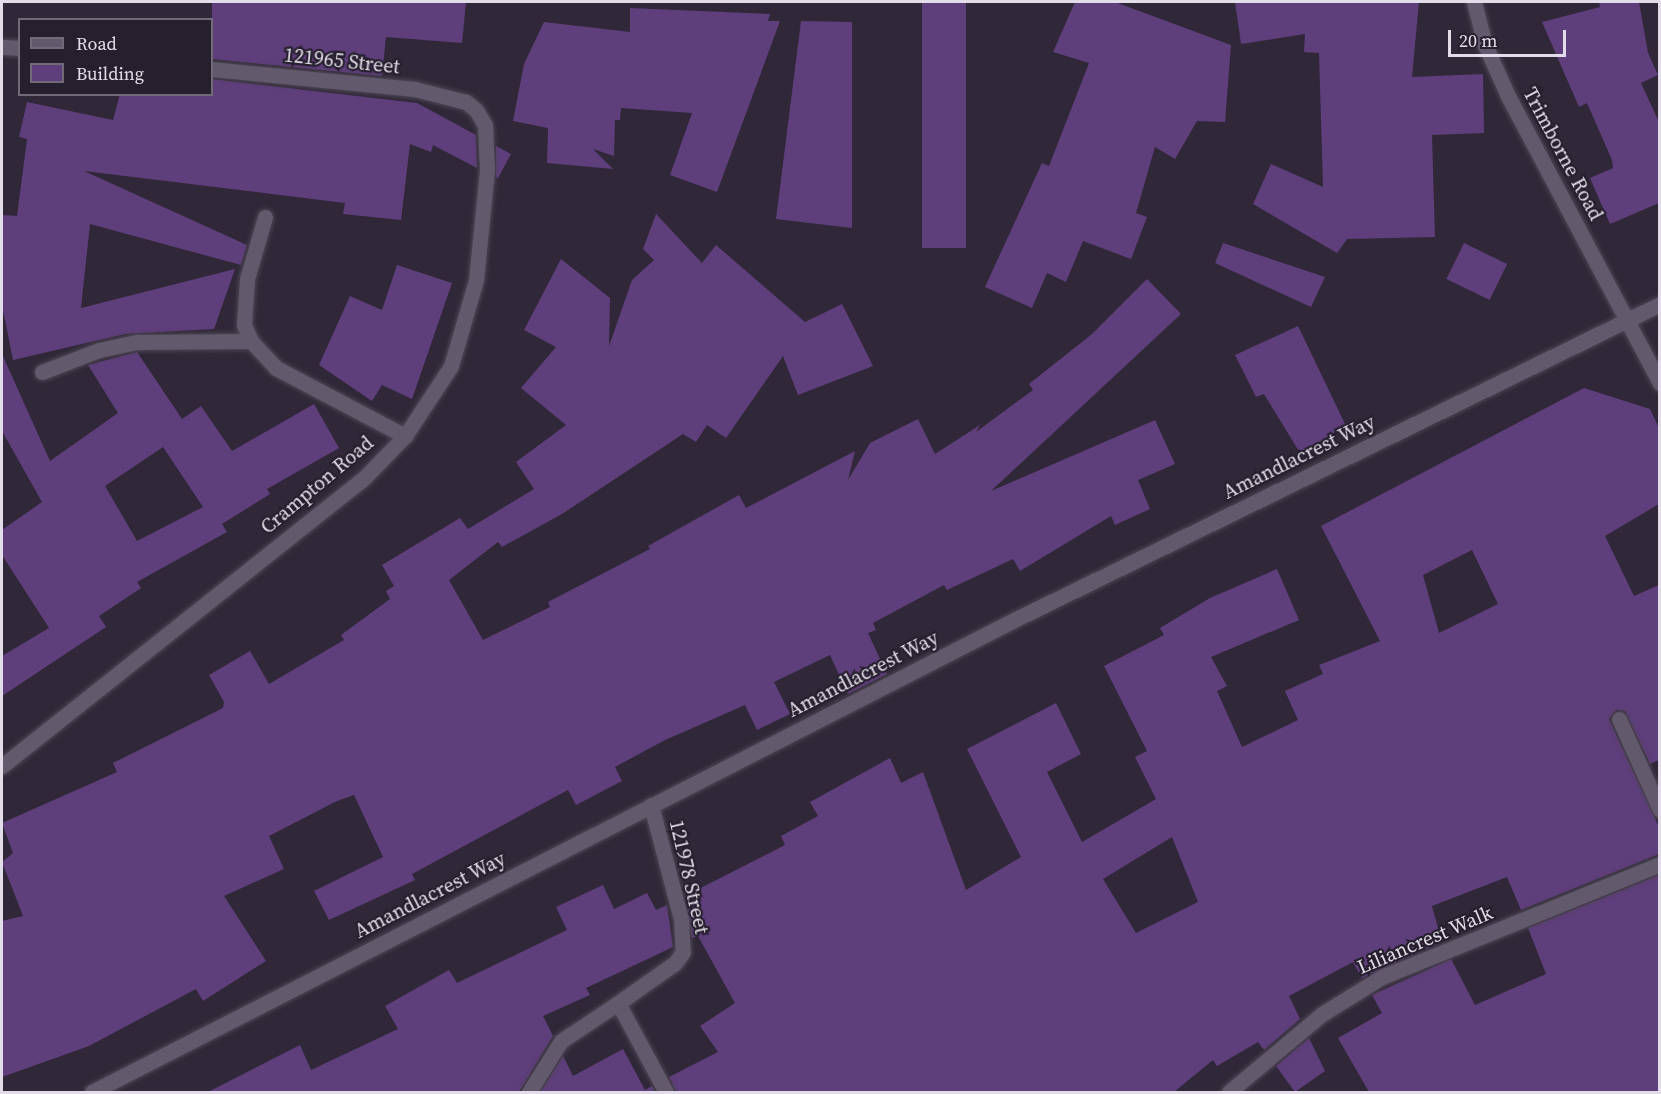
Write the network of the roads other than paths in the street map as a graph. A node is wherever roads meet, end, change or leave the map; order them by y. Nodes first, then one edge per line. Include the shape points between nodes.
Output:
1 (1474, 2) edge
2 (2, 46) edge
3 (18, 48) edge
4 (213, 69) edge
5 (466, 102) joint
6 (265, 217) dead end
7 (1659, 304) edge
8 (1628, 320) junction
9 (251, 341) junction
10 (42, 372) dead end
11 (1659, 383) edge
12 (405, 436) junction
13 (1619, 719) dead end
14 (2, 766) edge
15 (651, 806) junction
16 (1659, 810) edge
17 (1659, 864) edge
18 (618, 1003) junction
19 (92, 1092) edge
20 (528, 1092) edge
21 (666, 1092) edge
22 (1229, 1092) edge

1 - 8 street, Trimborne Road via 1485,45 1508,96
2 - 3 street
4 - 5 street, 121965 Street via 415,89
5 - 12 street, Crampton Road via 485,124 487,169 476,280 451,366
6 - 9 street via 247,279 244,326
7 - 8 street, Amandlacrest Way
8 - 11 street, Trimborne Road
8 - 15 street, Amandlacrest Way via 1016,619
9 - 10 street via 138,342 99,350
9 - 12 street via 276,368
12 - 14 street, Crampton Road via 363,480
13 - 16 street
15 - 18 street, 121978 Street via 681,919 683,952 675,963
15 - 19 street, Amandlacrest Way
17 - 22 street, Liliancrest Walk via 1382,977 1322,1014
18 - 20 street via 561,1041
18 - 21 street

